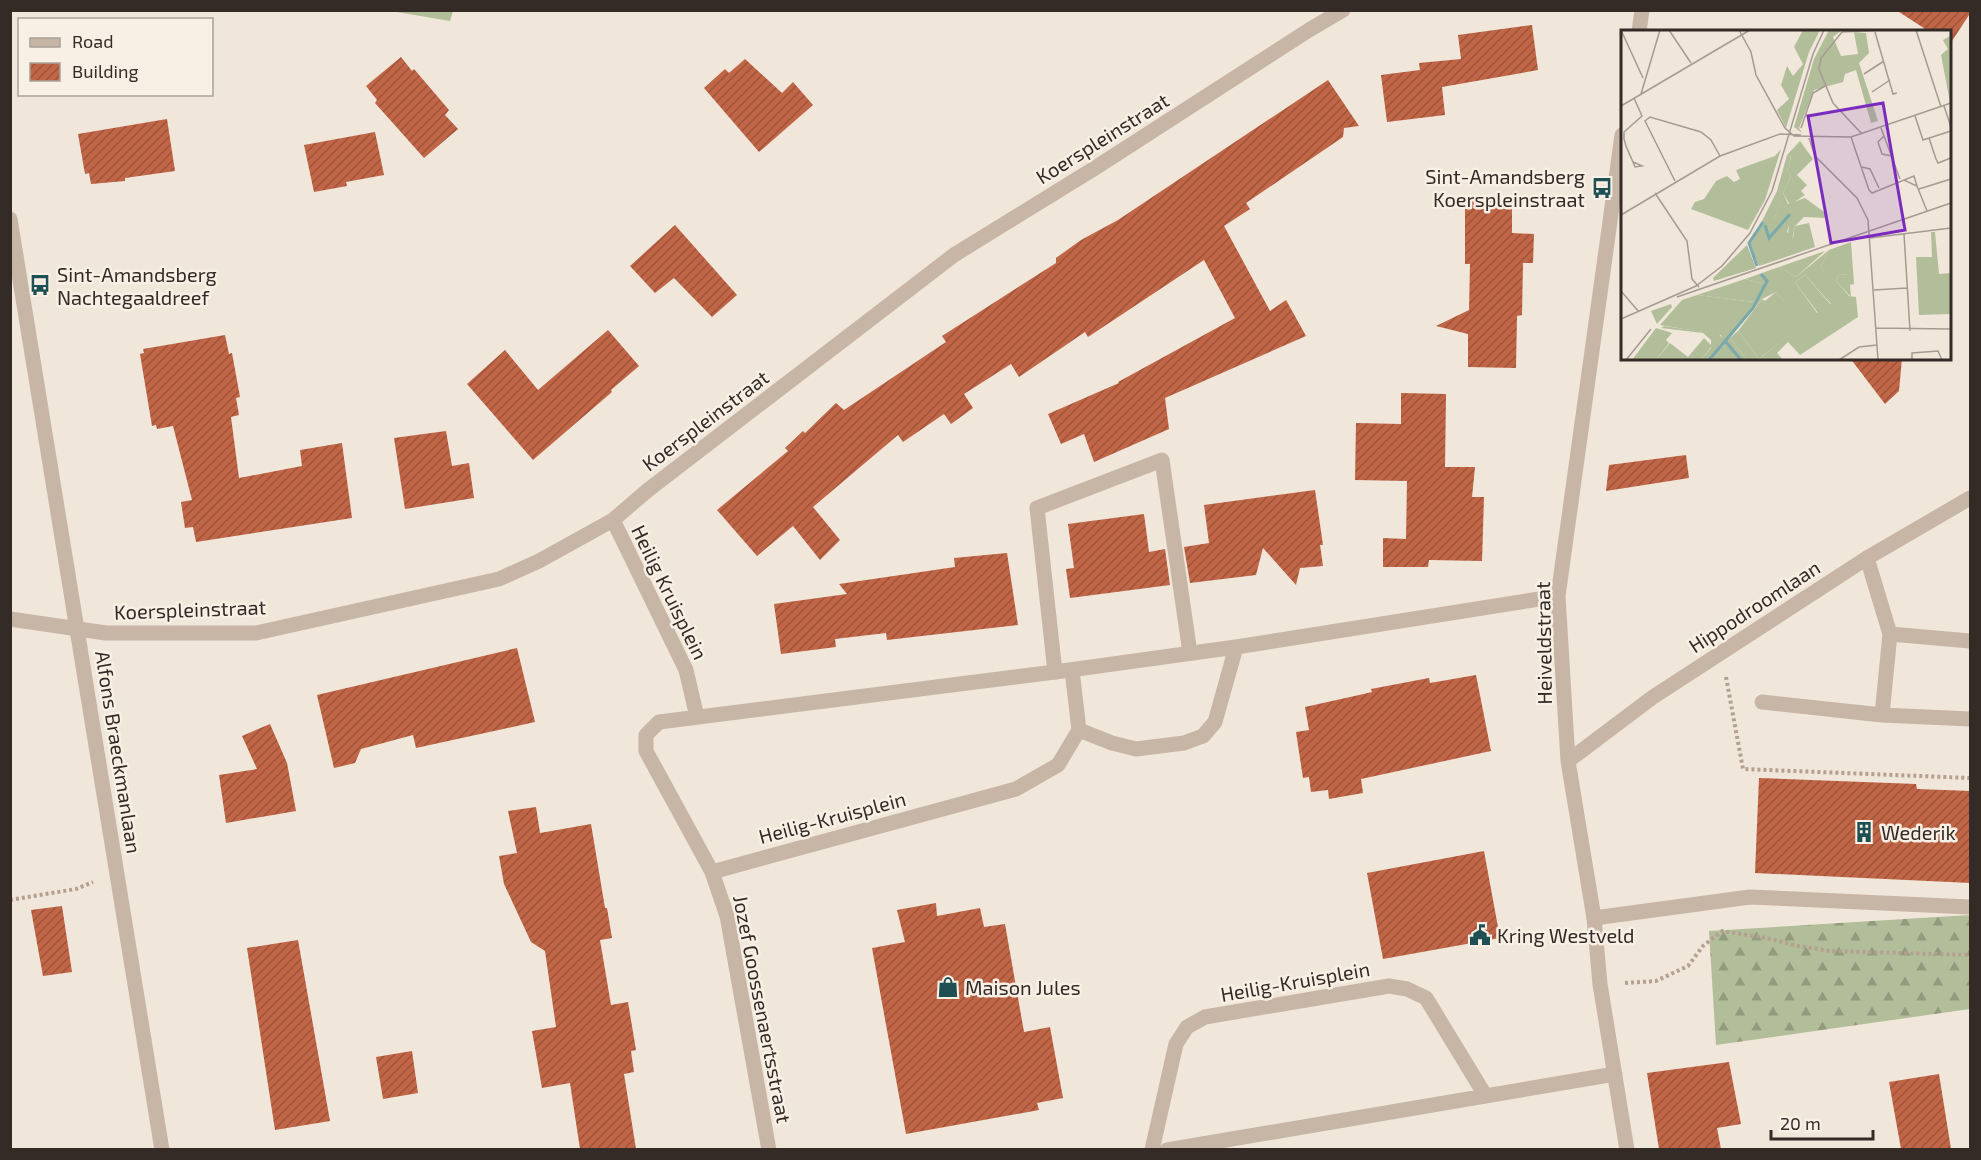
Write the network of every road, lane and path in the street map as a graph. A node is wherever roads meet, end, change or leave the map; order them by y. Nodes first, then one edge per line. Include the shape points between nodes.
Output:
1 (1343, 10) edge
2 (1642, 10) edge
3 (1639, 30) edge
4 (1621, 149) edge
5 (10, 219) edge
6 (1971, 498) edge
7 (613, 520) junction
8 (1868, 558) junction
9 (1558, 596) junction
10 (10, 619) edge
11 (78, 630) junction
12 (1890, 634) junction
13 (1971, 641) edge
14 (1236, 647) junction
15 (1190, 653) junction
16 (1722, 653) junction
17 (1072, 670) junction
18 (1055, 672) junction
19 (1762, 702) dead end
20 (1882, 715) junction
21 (697, 717) junction
22 (1971, 719) edge
23 (1079, 730) junction
24 (1568, 761) junction
25 (1971, 778) edge
26 (116, 872) junction
27 (711, 872) junction
28 (10, 900) edge
29 (1971, 907) edge
30 (1594, 918) junction
31 (1971, 955) edge
32 (1600, 984) junction
33 (1615, 1074) junction
34 (1485, 1095) junction
35 (162, 1149) edge
36 (769, 1149) edge
37 (1152, 1149) edge
38 (1167, 1149) edge
39 (1627, 1149) edge

1 - 7 street, Koerspleinstraat via 954,255
2 - 3 street
4 - 9 street, Heiveldstraat
5 - 11 street, Alfons Braeckmanlaan
6 - 8 street, Hippodroomlaan
7 - 11 street, Koerspleinstraat via 499,579 256,633
7 - 21 street, Heilig Kruisplein via 686,670
8 - 12 street
8 - 16 street, Hippodroomlaan
9 - 14 street
9 - 24 street, Heiveldstraat
10 - 11 street, Koerspleinstraat
11 - 26 street, Alfons Braeckmanlaan
12 - 13 street
12 - 20 street
14 - 15 street
14 - 23 street via 1215,722 1203,736 1184,743 1136,749
15 - 17 street
15 - 18 street via 1162,460 1037,508
16 - 24 street, Hippodroomlaan via 1653,697
16 - 25 path via 1743,769
17 - 18 street
17 - 23 street
18 - 21 street
19 - 20 street
20 - 22 street
21 - 27 street, Jozef Goossenaertsstraat via 660,722 646,735 646,751
23 - 27 street, Heilig-Kruisplein via 1058,765 1016,789
24 - 30 street, Heiveldstraat
26 - 28 path via 76,890
26 - 35 street, Alfons Braeckmanlaan
27 - 36 street, Jozef Goossenaertsstraat via 727,916
29 - 30 street via 1750,897
30 - 32 street, Heiveldstraat
31 - 32 path via 1830,951 1722,931 1703,946 1688,966 1656,981
32 - 33 street, Heiveldstraat
33 - 34 street
33 - 39 street, Heiveldstraat
34 - 37 street, Heilig-Kruisplein via 1426,998 1389,986 1205,1017 1187,1027 1176,1044
34 - 38 street

